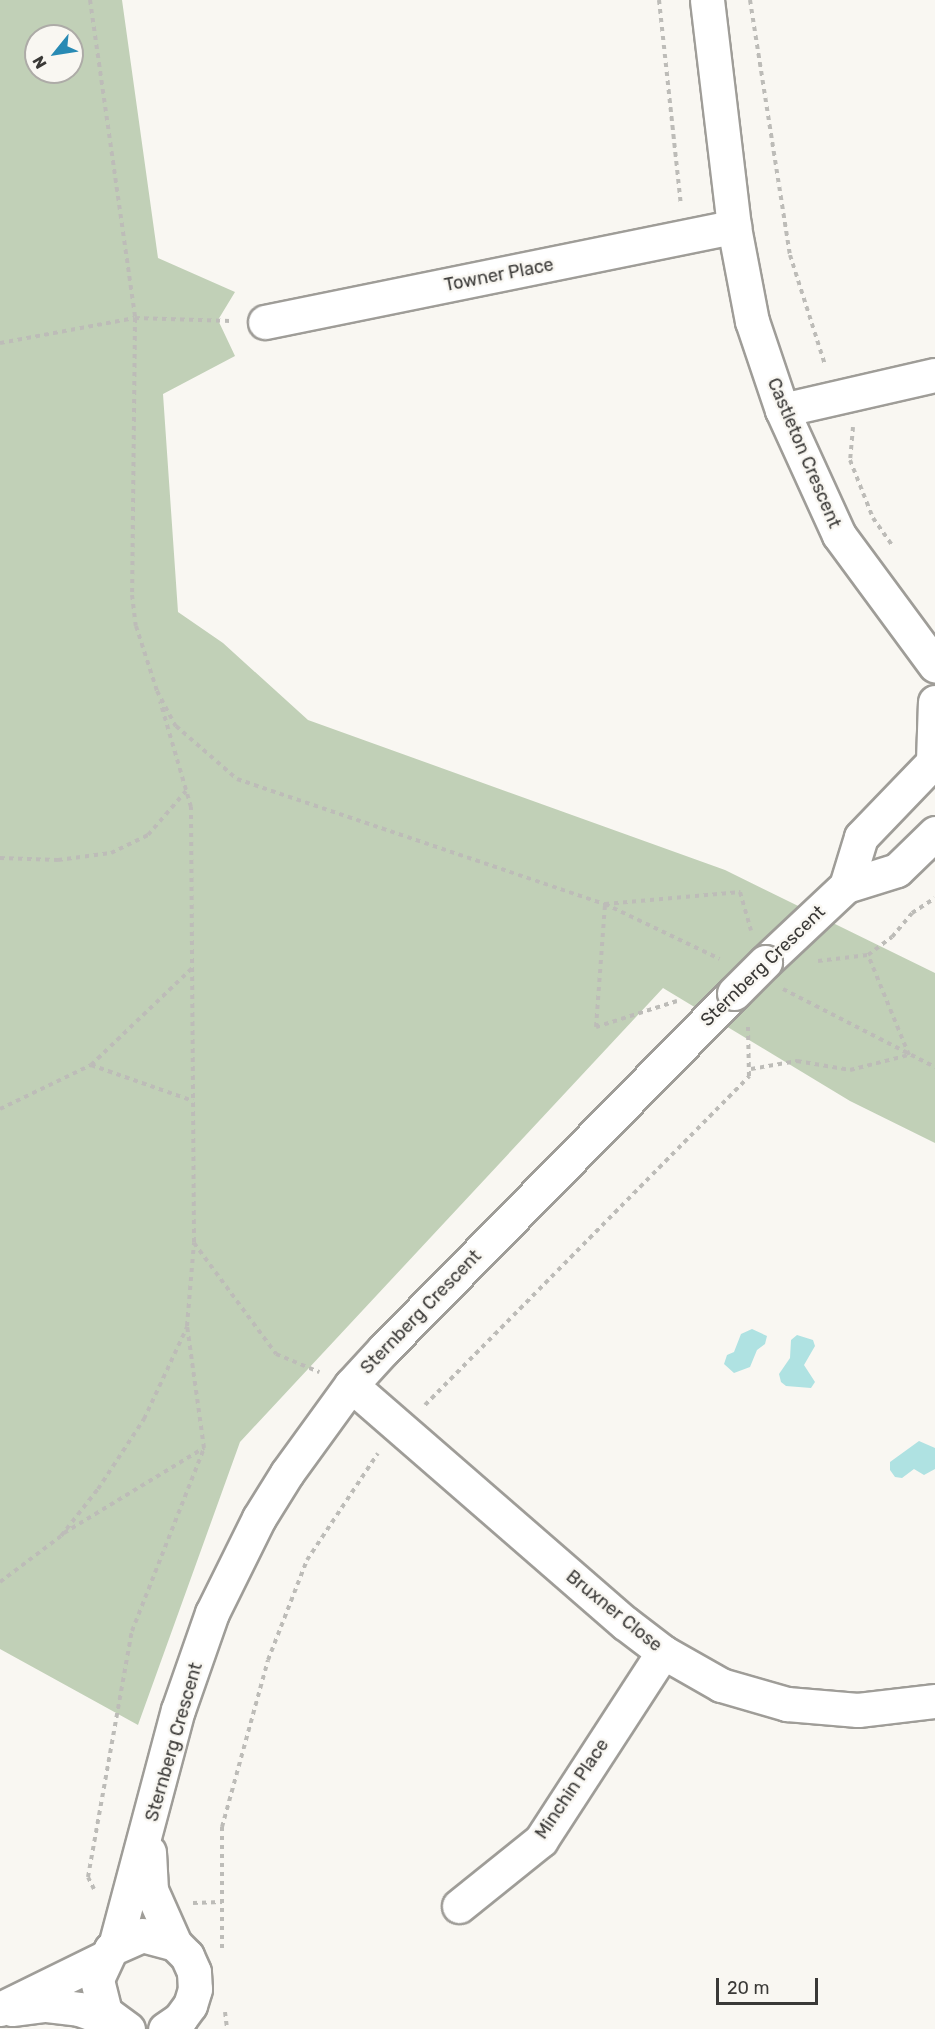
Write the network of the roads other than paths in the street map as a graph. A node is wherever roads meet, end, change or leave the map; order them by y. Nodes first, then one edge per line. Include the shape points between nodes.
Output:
1 (707, 0) edge
2 (734, 227) junction
3 (265, 322) road end
4 (935, 375) edge
5 (782, 410) junction
6 (931, 660) edge
7 (935, 694) edge
8 (935, 702) edge
9 (934, 761) edge
10 (935, 833) edge
11 (846, 886) junction
12 (351, 1385) junction
13 (663, 1653) junction
14 (935, 1701) edge
15 (148, 1835) junction
16 (459, 1906) dead end
17 (175, 1944) junction
18 (110, 1952) junction
19 (0, 2009) edge
20 (179, 2023) edge
21 (123, 2027) edge

1 - 2 street, Castleton Crescent
2 - 3 street, Towner Place
2 - 5 street, Castleton Crescent via 752,321
4 - 5 street
5 - 6 street, Castleton Crescent via 839,535
6 - 7 street
8 - 9 street
9 - 11 street, Sternberg Crescent via 861,837
10 - 11 street, Sternberg Crescent via 897,870
11 - 12 street, Sternberg Crescent, bridge via 763,960 732,978
12 - 13 street, Bruxner Close
12 - 15 street, Sternberg Crescent via 264,1509 212,1613 178,1710
13 - 14 street, Bruxner Close via 721,1685 787,1704 858,1710
13 - 16 street, Minchin Place via 541,1840
15 - 17 street, Sternberg Crescent via 151,1890
15 - 18 street, Sternberg Crescent
17 - 18 street via 142,1935
17 - 20 street, Sternberg Crescent via 187,1956 194,1972 195,1989
18 - 19 street
18 - 21 street, Sternberg Crescent via 97,1979 98,1996
19 - 21 street via 47,2005 79,2009

